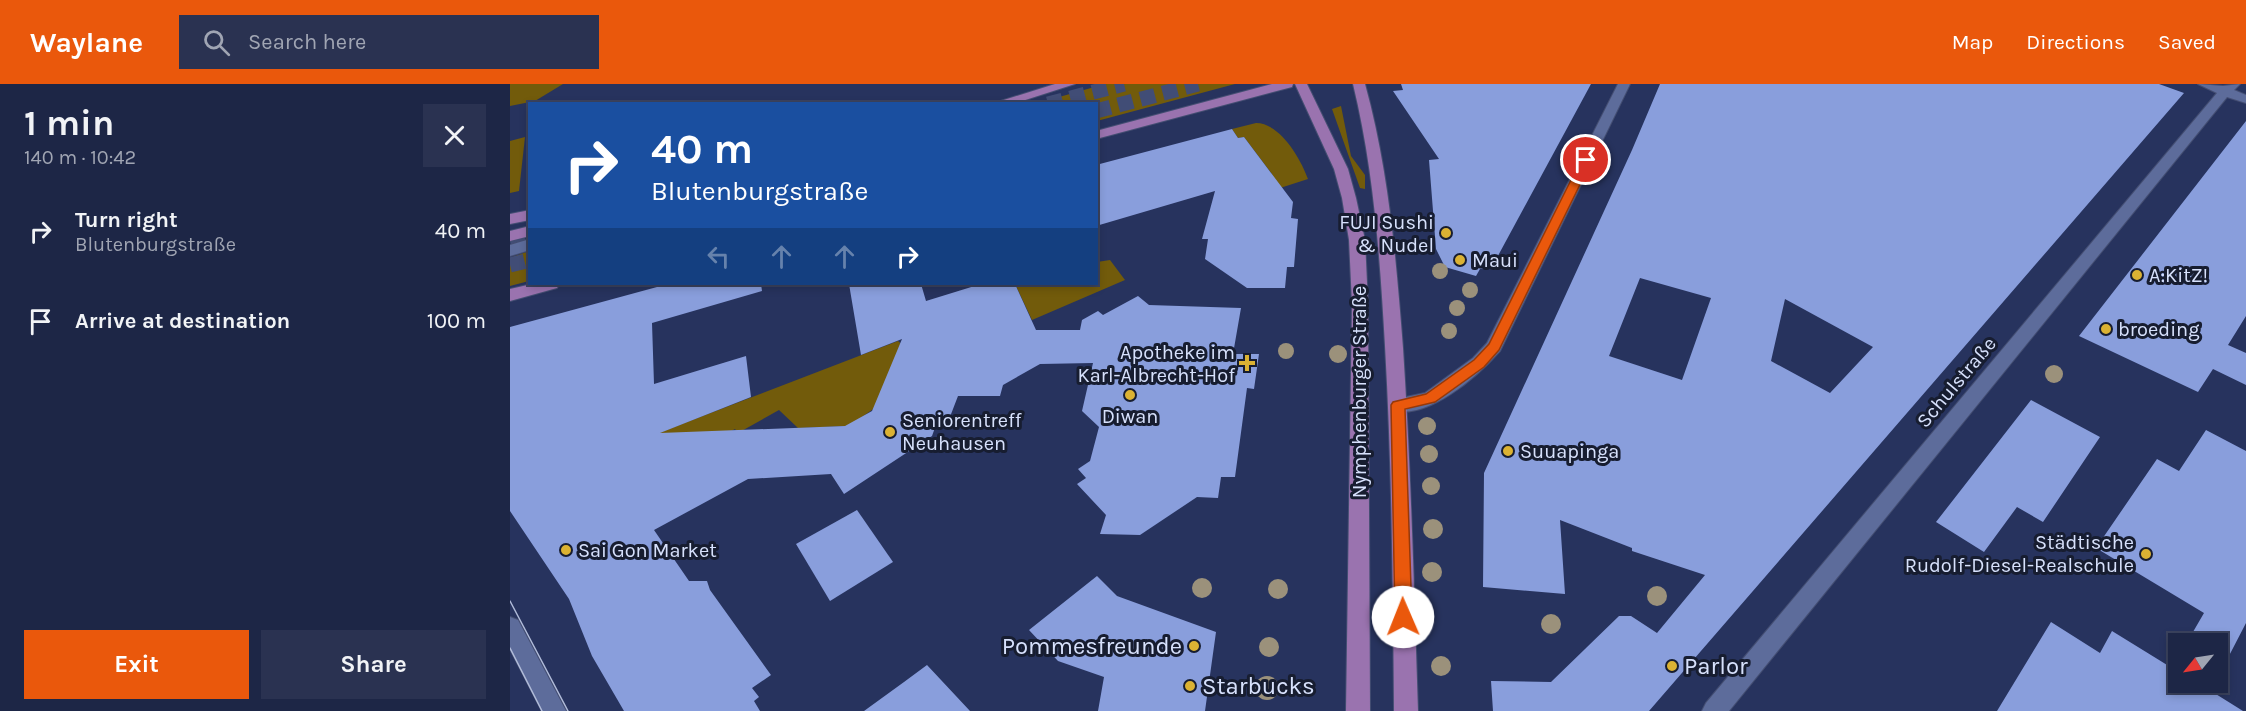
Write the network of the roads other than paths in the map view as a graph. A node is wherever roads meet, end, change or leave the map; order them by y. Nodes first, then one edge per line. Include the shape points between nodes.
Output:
1 (1069, 84) edge
2 (1287, 84) edge
3 (1301, 84) edge
4 (1359, 84) edge
5 (1624, 84) edge
6 (2204, 84) edge
7 (2229, 88) edge
8 (2246, 99) edge
9 (1004, 102) edge
10 (1098, 134) edge
11 (528, 215) edge
12 (510, 219) edge
13 (528, 232) edge
14 (510, 236) edge
15 (528, 245) edge
16 (510, 251) edge
17 (547, 285) edge
18 (510, 295) edge
19 (1398, 405) junction
20 (510, 627) edge
21 (554, 711) edge
22 (1358, 711) edge
23 (1406, 711) edge
24 (1714, 711) edge

1 - 9 main road
2 - 10 main road
3 - 22 main road, Nymphenburger Straße via 1341,169 1357,240
4 - 19 main road, Nymphenburger Straße via 1379,170
5 - 19 street via 1494,347 1430,399
6 - 7 street
7 - 8 street
7 - 24 street, Schulstraße
11 - 12 main road
13 - 14 main road
15 - 16 street
17 - 18 main road
19 - 23 main road, Nymphenburger Straße
20 - 21 street

